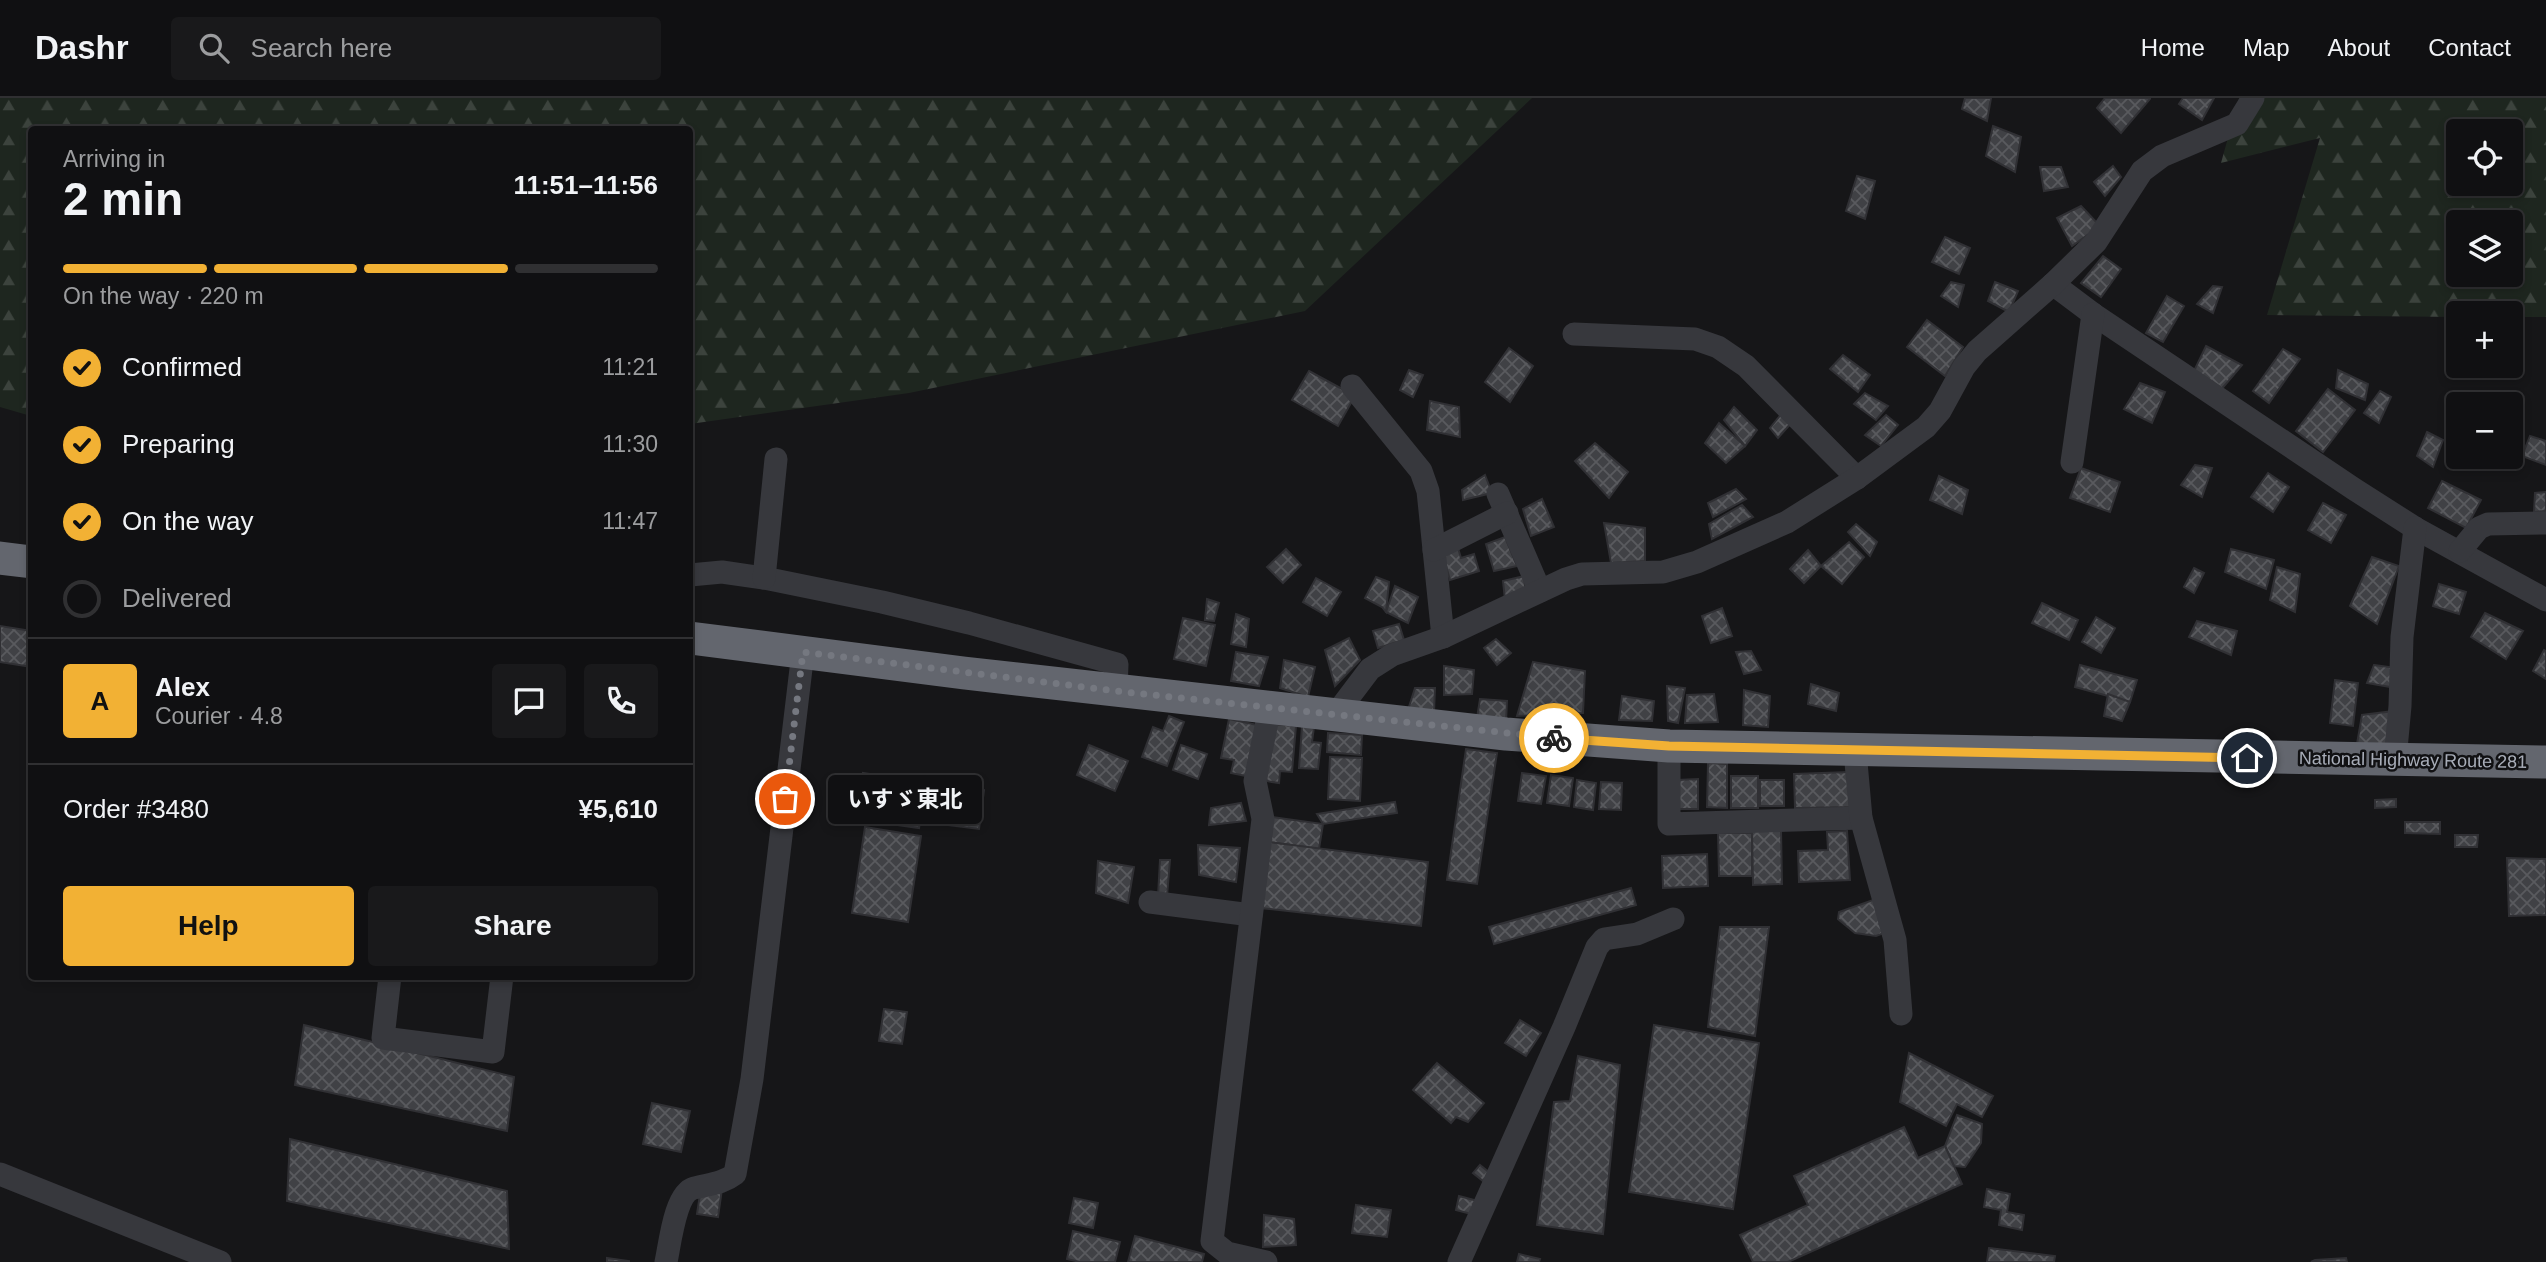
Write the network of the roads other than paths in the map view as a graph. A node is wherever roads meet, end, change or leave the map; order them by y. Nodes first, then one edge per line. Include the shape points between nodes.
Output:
1 (2253, 98) edge
2 (2053, 284) junction
3 (2093, 314) junction
4 (1574, 334) dead end
5 (1352, 386) dead end
6 (776, 459) dead end
7 (2073, 461) dead end
8 (1857, 478) junction
9 (2546, 523) edge
10 (2415, 528) junction
11 (1434, 550) junction
12 (2459, 551) junction
13 (0, 558) edge
14 (28, 562) edge
15 (693, 575) edge
16 (764, 578) junction
17 (1540, 591) junction
18 (2546, 600) edge
19 (1443, 637) junction
20 (693, 638) edge
21 (803, 652) junction
22 (1116, 691) junction
23 (1270, 706) junction
24 (1336, 715) junction
25 (1669, 746) junction
26 (1855, 751) junction
27 (2395, 760) junction
28 (2546, 762) edge
29 (1861, 818) junction
30 (1150, 902) dead end
31 (1251, 915) junction
32 (1673, 919) dead end
33 (390, 980) edge
34 (502, 980) edge
35 (1901, 1014) dead end
36 (0, 1174) edge
37 (220, 1262) edge
38 (666, 1262) edge
39 (1266, 1262) edge
40 (1458, 1262) edge

1 - 2 street via 2238,124 2162,156 2142,171 2096,242
2 - 3 street
2 - 8 street via 1976,351 1926,427
3 - 7 street
3 - 10 street
4 - 8 street via 1695,339 1718,347 1746,366
5 - 11 street via 1421,471 1428,491
6 - 16 street
8 - 17 street via 1787,522 1697,562 1663,572 1581,574
9 - 12 street via 2488,524
10 - 12 street
10 - 27 street via 2402,637
11 - 17 street via 1502,503
11 - 19 street
12 - 18 street
13 - 14 highway
15 - 16 street via 722,572
16 - 22 street via 957,620 1117,664
17 - 19 street
19 - 24 street via 1370,668
20 - 21 highway, National Highway Route 281
21 - 22 highway, National Highway Route 281
21 - 38 street via 752,1073 735,1174 725,1182 690,1189 680,1199
22 - 23 highway, National Highway Route 281
23 - 24 highway, National Highway Route 281
23 - 31 street via 1255,781 1262,814
24 - 25 highway, National Highway Route 281
25 - 26 highway, National Highway Route 281
25 - 29 street via 1669,824
26 - 27 highway, National Highway Route 281
26 - 29 street
27 - 28 highway, National Highway Route 281
29 - 35 street via 1895,940
30 - 31 street
31 - 39 street via 1212,1241 1227,1253
32 - 40 street via 1637,934 1604,939 1597,947
33 - 34 street via 383,1038 493,1052
36 - 37 street

